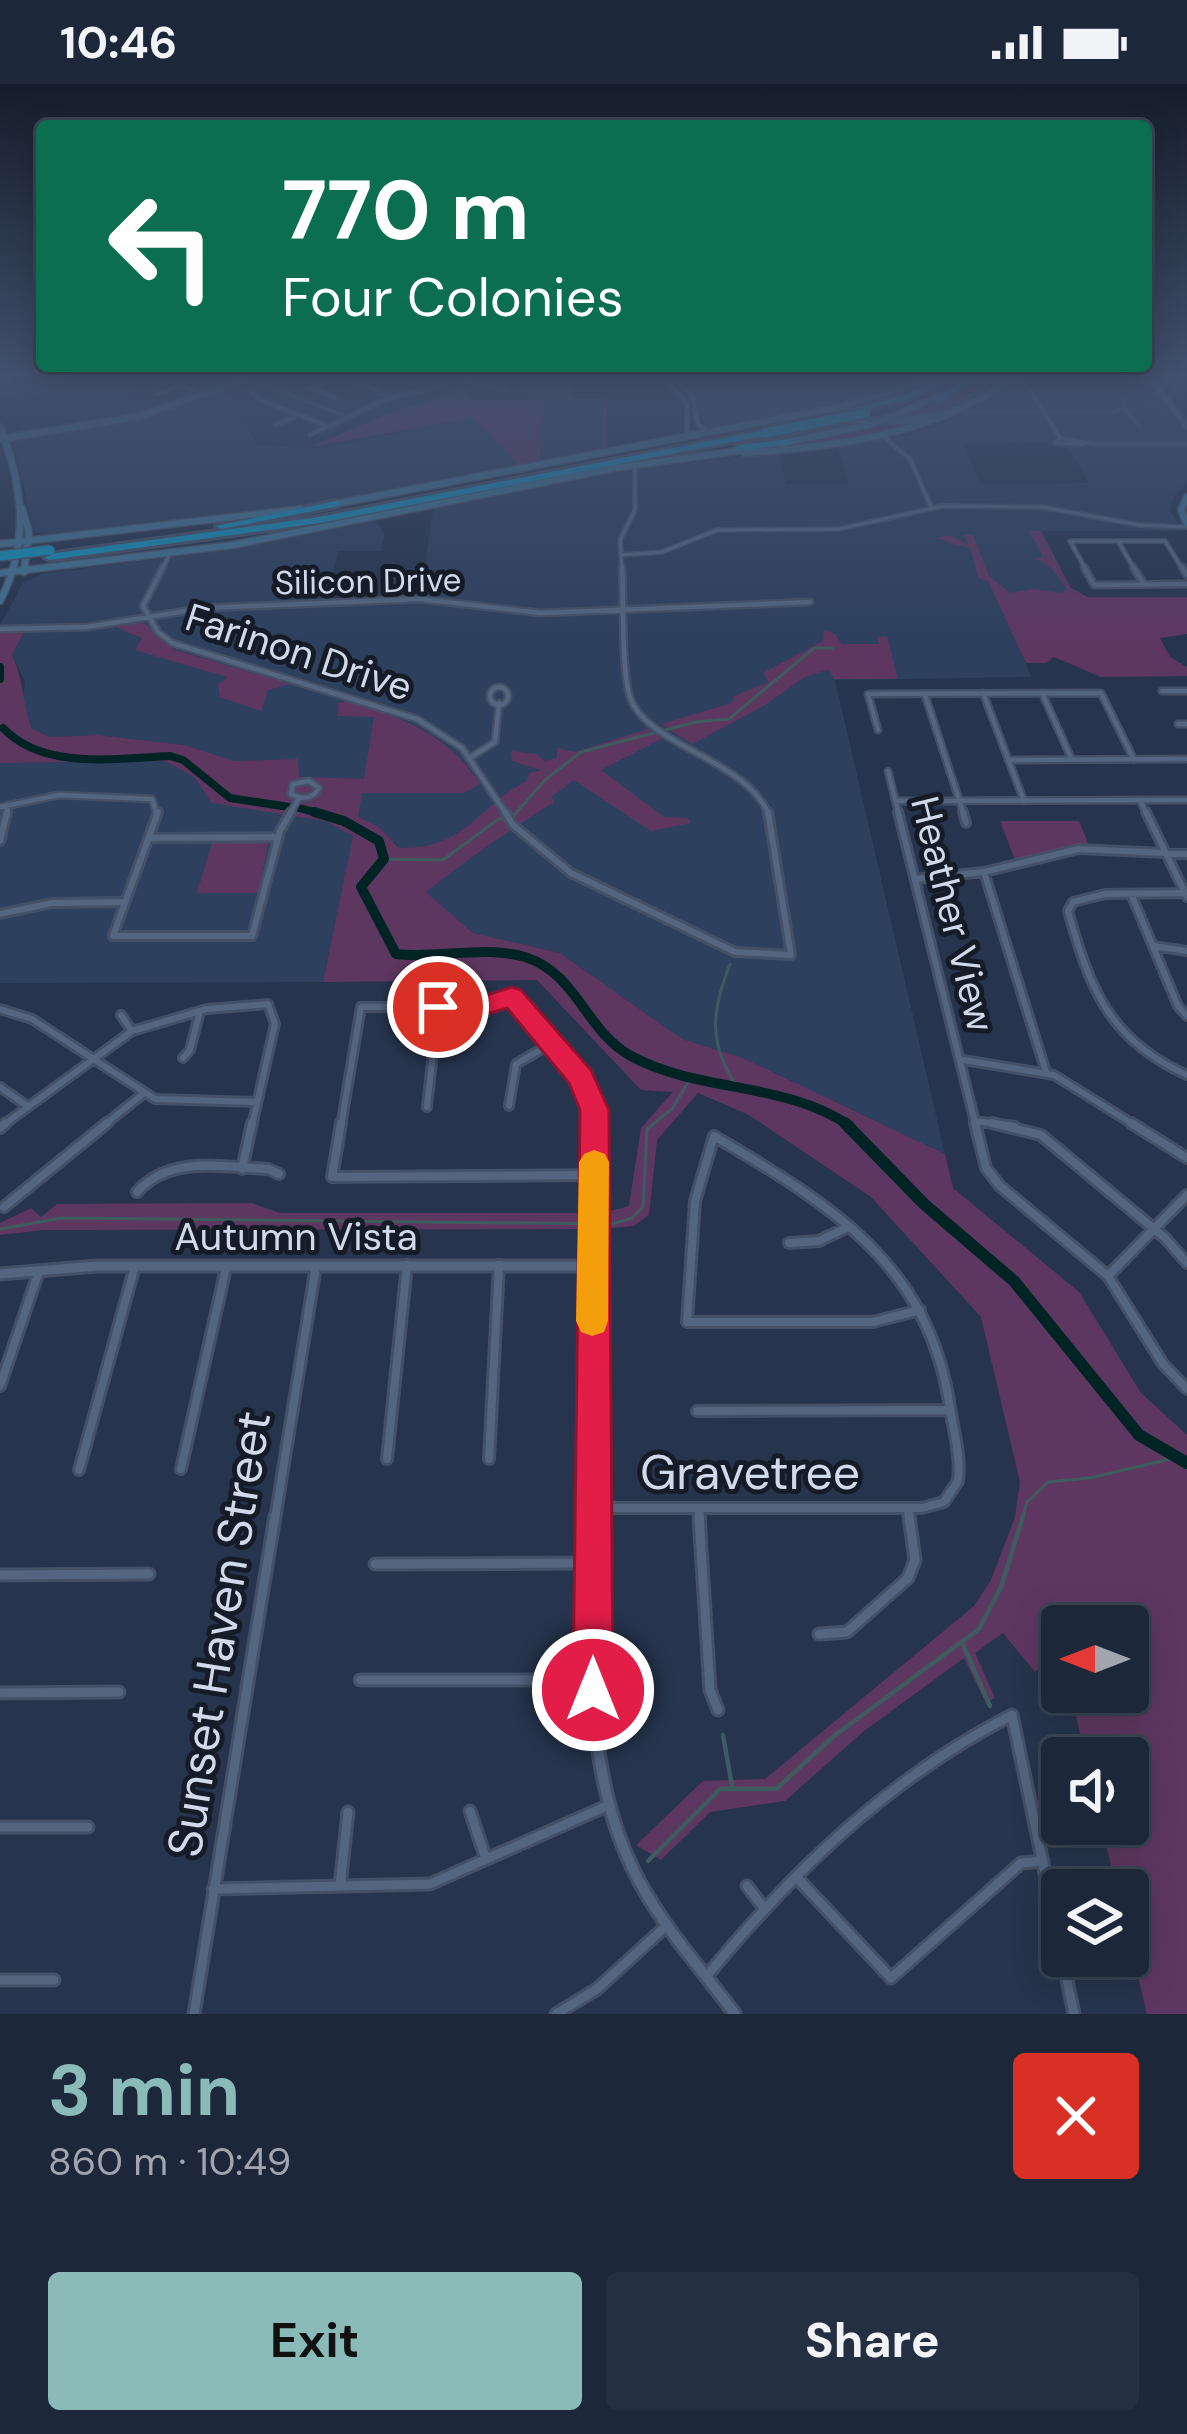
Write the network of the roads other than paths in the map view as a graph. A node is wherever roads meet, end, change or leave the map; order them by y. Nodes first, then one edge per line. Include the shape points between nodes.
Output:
1 (10, 464) edge
2 (547, 464) edge
3 (576, 464) edge
4 (628, 464) junction
5 (912, 464) edge
6 (1187, 497) edge
7 (336, 504) junction
8 (931, 507) junction
9 (1187, 526) edge
10 (317, 530) junction
11 (25, 537) junction
12 (164, 537) junction
13 (1118, 541) junction
14 (0, 544) edge
15 (49, 553) junction
16 (167, 554) junction
17 (70, 555) junction
18 (621, 555) junction
19 (1175, 556) junction
20 (1186, 556) edge
21 (0, 568) edge
22 (20, 574) junction
23 (1187, 575) edge
24 (1144, 584) junction
25 (1187, 584) edge
26 (10, 585) junction
27 (0, 601) edge
28 (810, 602) dead end
29 (624, 610) junction
30 (0, 613) edge
31 (148, 615) junction
32 (0, 629) edge
33 (1162, 691) dead end
34 (1187, 691) edge
35 (983, 693) junction
36 (1042, 693) junction
37 (925, 694) junction
38 (499, 703) dead end
39 (1178, 724) dead end
40 (1187, 724) edge
41 (878, 730) dead end
42 (470, 757) junction
43 (1187, 759) edge
44 (1008, 760) junction
45 (1072, 760) junction
46 (1134, 760) junction
47 (888, 771) dead end
48 (299, 798) junction
49 (1140, 800) junction
50 (1187, 800) edge
51 (896, 801) junction
52 (959, 801) junction
53 (1024, 801) junction
54 (3, 806) edge
55 (966, 823) dead end
56 (150, 838) junction
57 (278, 838) junction
58 (0, 842) edge
59 (1163, 850) junction
60 (1187, 854) edge
61 (984, 872) junction
62 (916, 879) junction
63 (1131, 894) junction
64 (1185, 895) edge
65 (125, 902) junction
66 (0, 914) edge
67 (1153, 946) junction
68 (1187, 951) edge
69 (438, 1007) junction
70 (0, 1009) edge
71 (200, 1010) junction
72 (121, 1015) dead end
73 (1187, 1016) edge
74 (132, 1030) junction
75 (552, 1043) junction
76 (183, 1058) dead end
77 (92, 1059) junction
78 (964, 1065) junction
79 (1046, 1072) junction
80 (1187, 1075) edge
81 (0, 1088) edge
82 (143, 1094) junction
83 (257, 1102) junction
84 (509, 1106) dead end
85 (28, 1107) junction
86 (427, 1107) dead end
87 (974, 1121) junction
88 (0, 1128) edge
89 (1187, 1158) edge
90 (242, 1169) junction
91 (279, 1174) dead end
92 (593, 1175) junction
93 (137, 1192) dead end
94 (1187, 1195) edge
95 (4, 1207) dead end
96 (847, 1228) junction
97 (1155, 1231) junction
98 (789, 1243) dead end
99 (1187, 1263) edge
100 (407, 1265) junction
101 (499, 1265) junction
102 (592, 1265) junction
103 (135, 1266) junction
104 (226, 1266) junction
105 (316, 1266) junction
106 (39, 1271) junction
107 (0, 1274) edge
108 (1108, 1276) junction
109 (920, 1310) junction
110 (3, 1367) edge
111 (0, 1386) edge
112 (1187, 1389) edge
113 (949, 1410) junction
114 (697, 1411) dead end
115 (387, 1459) dead end
116 (489, 1459) dead end
117 (182, 1469) dead end
118 (79, 1470) dead end
119 (593, 1508) junction
120 (699, 1508) junction
121 (908, 1508) junction
122 (593, 1563) junction
123 (375, 1564) dead end
124 (149, 1574) dead end
125 (0, 1575) edge
126 (819, 1634) dead end
127 (360, 1680) dead end
128 (593, 1680) junction
129 (118, 1692) dead end
130 (0, 1693) edge
131 (718, 1710) dead end
132 (609, 1805) junction
133 (470, 1811) dead end
134 (348, 1812) dead end
135 (0, 1827) edge
136 (88, 1827) dead end
137 (486, 1859) junction
138 (1042, 1861) junction
139 (1044, 1869) edge
140 (796, 1878) junction
141 (747, 1886) dead end
142 (339, 1888) junction
143 (213, 1889) junction
144 (764, 1908) junction
145 (666, 1927) junction
146 (1066, 1977) edge
147 (705, 1978) junction
148 (0, 1980) edge
149 (54, 1980) dead end
150 (194, 2014) edge
151 (556, 2014) edge
152 (735, 2014) edge
153 (1074, 2014) edge

1 - 11 main road
2 - 7 main road
3 - 12 highway
4 - 10 main road
4 - 17 highway via 302,524
4 - 18 street via 635,510
5 - 8 street
6 - 9 main road
7 - 12 highway
7 - 15 main road
8 - 9 street via 1042,507
8 - 18 street via 839,529 717,530 658,554
10 - 16 main road
10 - 17 highway
11 - 14 main road
11 - 15 main road
11 - 22 main road
12 - 15 highway
13 - 19 street via 1165,541
13 - 24 street
13 - 24 street via 1070,541 1094,585
14 - 21 main road via 13,550 9,567
15 - 16 main road
15 - 17 highway
15 - 21 highway, bridge
15 - 22 main road
16 - 31 street, Farinon Drive via 143,607
18 - 29 street
19 - 20 street
19 - 23 street
21 - 22 main road
21 - 26 main road
22 - 26 main road
22 - 30 main road
24 - 25 street
26 - 27 main road
28 - 29 street, Silicon Drive
29 - 31 street, Silicon Drive via 541,613 420,598
29 - 42 street, Farinon Drive via 629,698 640,715 763,800 791,955 736,952 571,873 513,825
31 - 32 street, Silicon Drive via 79,628
31 - 42 street, Farinon Drive via 182,648 400,711
33 - 34 street
35 - 36 street
35 - 37 street
35 - 44 street
36 - 45 street
36 - 46 street via 1101,692
37 - 41 street via 868,694
37 - 52 street
38 - 42 street via 495,742
39 - 40 street
43 - 46 street
44 - 45 street
44 - 53 street
45 - 46 street
47 - 51 street, Heather View
48 - 48 street via 315,794 318,784 293,784
48 - 57 street
49 - 50 street
49 - 53 street
49 - 59 street
51 - 52 street
51 - 62 street, Heather View
52 - 53 street
52 - 55 street
54 - 56 street via 59,795 148,797 159,807
54 - 58 street via 8,823
56 - 57 street
56 - 65 street
57 - 65 street via 252,936 112,936
59 - 60 street
59 - 61 street via 1063,850
59 - 64 street
61 - 62 street
61 - 79 street
62 - 78 street, Heather View
63 - 64 street
63 - 67 street
63 - 80 street via 1080,899 1069,915 1112,1024 1142,1053
65 - 66 street
67 - 68 street
67 - 73 street
69 - 75 street via 512,997
69 - 86 street
69 - 92 street via 361,1007 332,1177
70 - 77 street via 36,1017
71 - 74 street
71 - 76 street
71 - 83 street via 268,1004 275,1024
72 - 74 street
74 - 77 street
75 - 84 street via 516,1064
75 - 92 street via 591,1099
77 - 82 street
77 - 85 street
78 - 79 street
78 - 87 street, Heather View
79 - 89 street
81 - 85 street
82 - 83 street
82 - 95 street
83 - 90 street
85 - 88 street
87 - 97 street via 1036,1132
87 - 108 street, Heather View via 996,1182
90 - 91 street
90 - 93 street via 165,1169
92 - 102 street
94 - 97 street
96 - 98 street
96 - 109 street
96 - 109 street via 713,1136 699,1176 687,1322 873,1322
97 - 99 street
97 - 108 street
100 - 101 street, Autumn Vista
100 - 105 street, Autumn Vista
100 - 115 street
101 - 102 street, Autumn Vista
101 - 116 street
102 - 119 street
103 - 104 street, Autumn Vista
103 - 106 street, Autumn Vista
103 - 118 street
104 - 105 street, Autumn Vista
104 - 117 street
105 - 143 street, Sunset Haven Street
106 - 107 street, Autumn Vista
106 - 110 street
108 - 112 street, Heather View
109 - 113 street
110 - 111 street
113 - 114 street
113 - 121 street via 959,1486 942,1504
119 - 120 street, Gravetree
119 - 122 street
120 - 121 street, Gravetree
120 - 131 street via 710,1690
121 - 126 street via 915,1560 908,1578 847,1632
122 - 123 street
122 - 128 street
124 - 125 street
127 - 128 street
128 - 132 street
129 - 130 street
132 - 137 street
132 - 145 street
133 - 137 street
134 - 142 street
135 - 136 street
137 - 142 street via 430,1884
138 - 139 street
138 - 140 street via 1021,1863 891,1978
138 - 140 street via 1012,1715 931,1762
140 - 144 street
141 - 144 street
142 - 143 street
143 - 150 street, Sunset Haven Street
144 - 147 street
145 - 147 street
145 - 151 street via 598,1989
146 - 153 street
147 - 152 street
148 - 149 street

